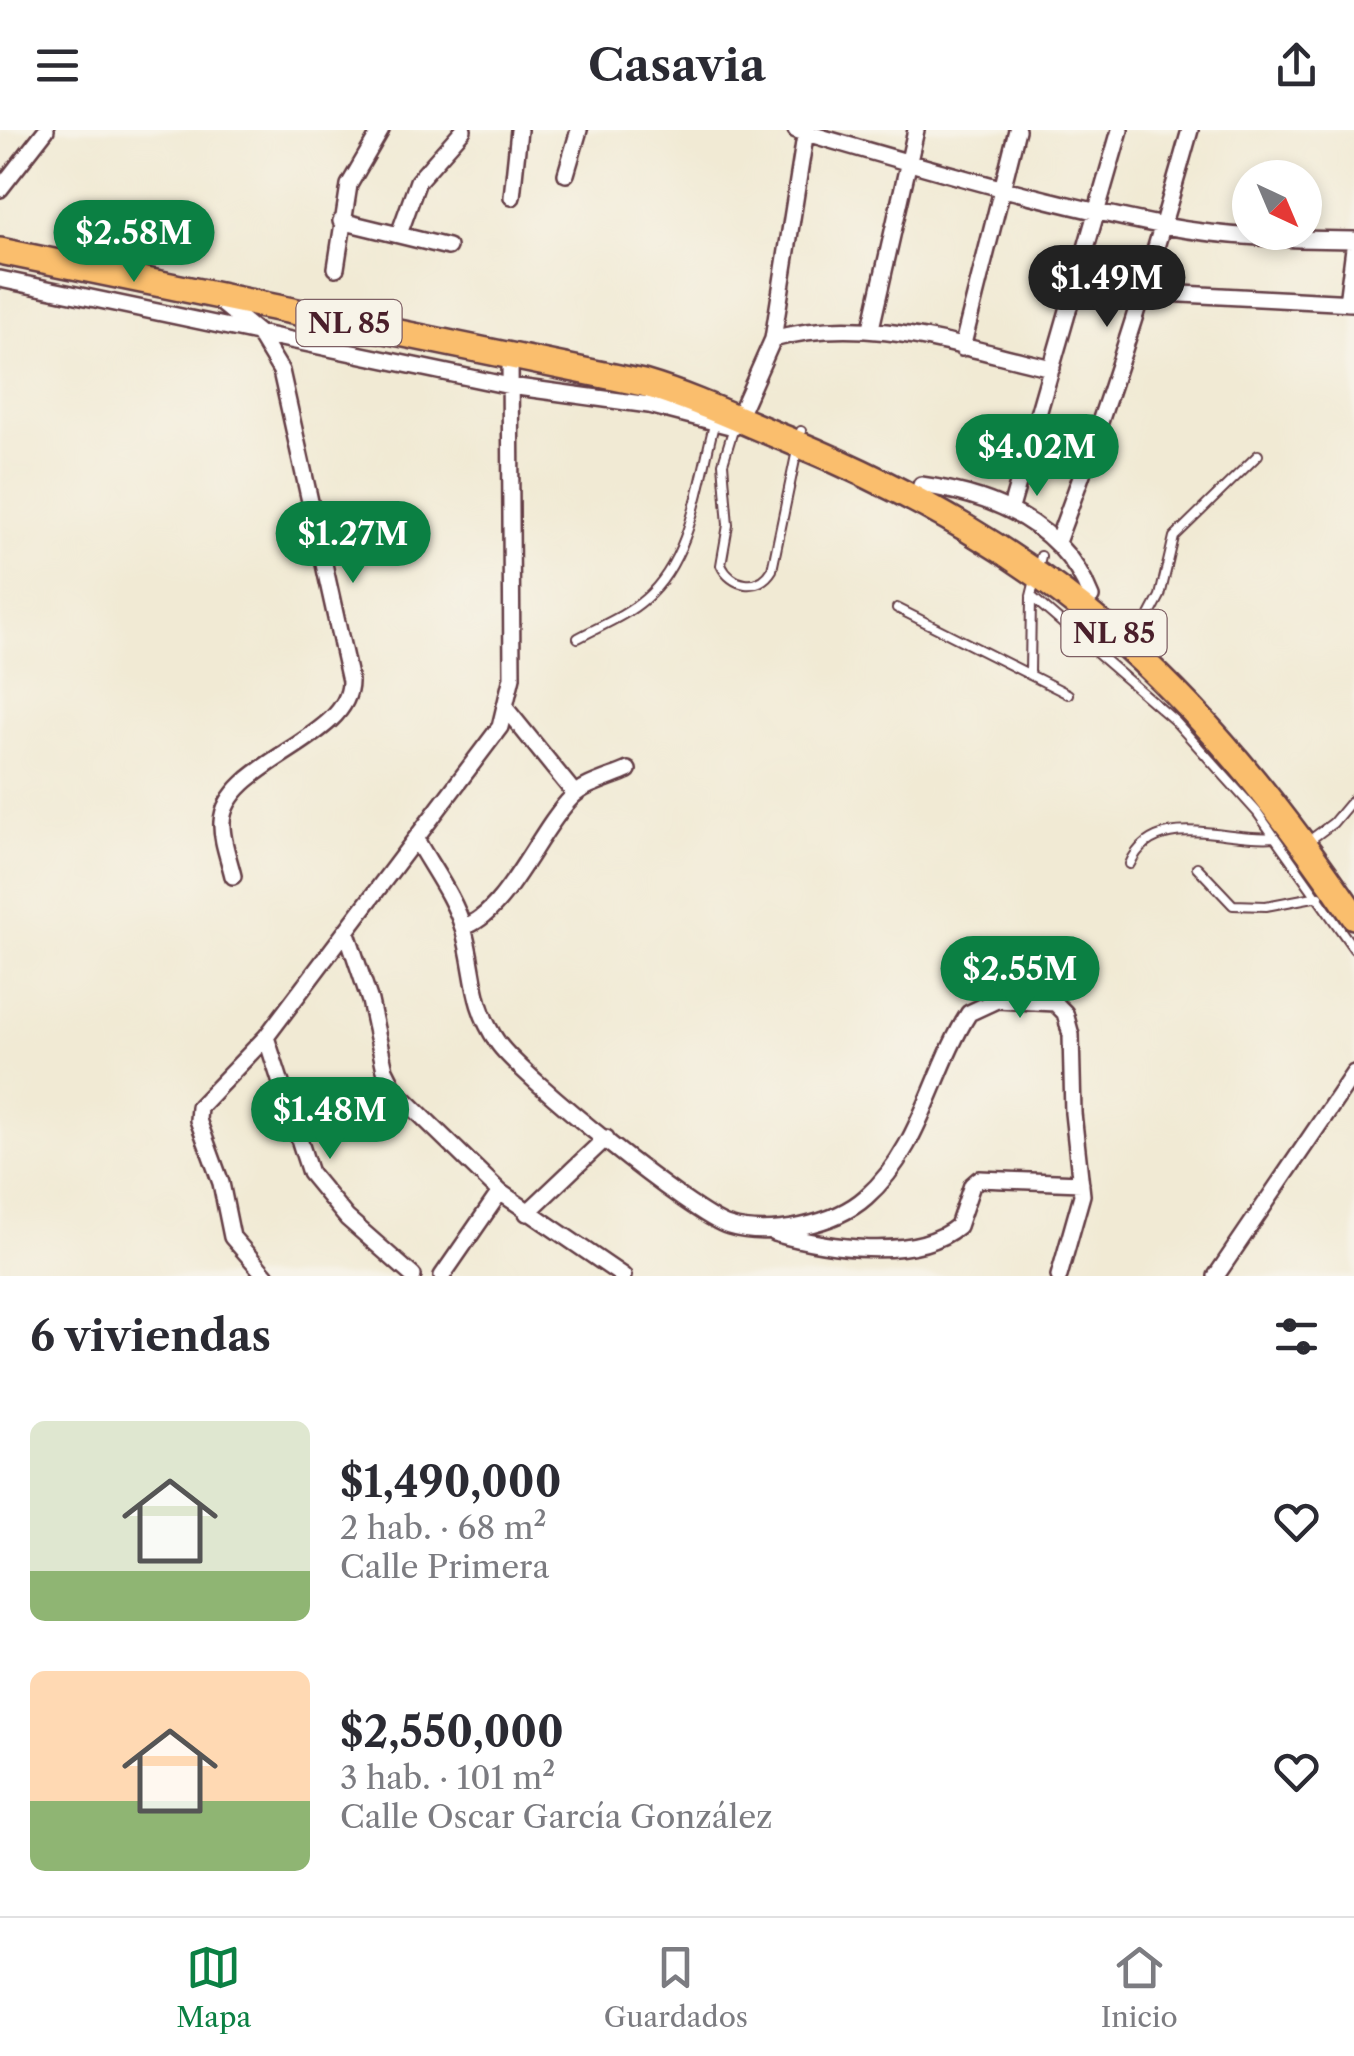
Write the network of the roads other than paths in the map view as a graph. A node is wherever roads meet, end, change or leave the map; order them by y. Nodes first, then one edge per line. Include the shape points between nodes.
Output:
1 (46, 130) edge
2 (381, 130) edge
3 (463, 130) edge
4 (519, 130) edge
5 (579, 130) edge
6 (916, 130) edge
7 (1017, 130) edge
8 (1120, 130) edge
9 (1190, 130) edge
10 (802, 131) edge
11 (908, 161) junction
12 (566, 174) dead end
13 (1001, 187) junction
14 (0, 188) edge
15 (512, 197) dead end
16 (1095, 210) junction
17 (341, 221) junction
18 (1163, 226) junction
19 (400, 234) junction
20 (1354, 244) edge
21 (448, 246) dead end
22 (0, 250) edge
23 (336, 268) dead end
24 (0, 279) edge
25 (1144, 292) junction
26 (213, 295) junction
27 (1350, 303) edge
28 (871, 328) junction
29 (258, 333) junction
30 (773, 339) junction
31 (962, 348) junction
32 (510, 356) junction
33 (1052, 368) junction
34 (510, 386) junction
35 (724, 414) junction
36 (799, 438) junction
37 (1258, 456) dead end
38 (921, 485) junction
39 (1011, 508) junction
40 (1041, 566) junction
41 (897, 608) dead end
42 (578, 638) dead end
43 (1135, 643) junction
44 (1030, 675) junction
45 (1068, 694) dead end
46 (506, 710) junction
47 (628, 770) dead end
48 (575, 794) junction
49 (1354, 798) edge
50 (1293, 834) junction
51 (418, 841) junction
52 (1130, 864) dead end
53 (1197, 867) dead end
54 (233, 876) dead end
55 (1337, 894) edge
56 (1354, 916) edge
57 (463, 926) junction
58 (348, 934) junction
59 (1354, 949) edge
60 (266, 1037) junction
61 (1354, 1073) edge
62 (606, 1138) junction
63 (1081, 1183) junction
64 (500, 1192) junction
65 (527, 1213) junction
66 (770, 1232) junction
67 (266, 1276) edge
68 (414, 1276) edge
69 (442, 1276) edge
70 (623, 1276) edge
71 (1058, 1276) edge
72 (1216, 1276) edge

1 - 14 street
2 - 17 street via 356,167
3 - 19 street via 418,181
4 - 15 street
5 - 12 street
6 - 11 street
7 - 13 street
8 - 16 street
9 - 18 street
10 - 11 street
10 - 30 street
11 - 13 street
11 - 28 street
13 - 16 street
13 - 31 street
16 - 18 street
16 - 33 street
17 - 19 street
17 - 23 street
18 - 20 street
18 - 25 street
19 - 21 street
20 - 27 street
22 - 26 main road, NL 85
24 - 29 street
25 - 27 street
25 - 40 street via 1086,470
26 - 29 street
26 - 32 main road, NL 85
28 - 30 street via 828,326
28 - 31 street
29 - 34 street
29 - 54 street via 282,372 350,691 338,712 230,798 222,822
30 - 35 street
31 - 33 street
32 - 34 street
32 - 35 main road, NL 85 via 643,383
33 - 39 street
34 - 35 street
34 - 46 street via 512,677
35 - 36 main road, NL 85
35 - 36 lane via 728,525 721,565 732,580 763,582 772,570
35 - 42 lane via 668,571 644,600
36 - 38 main road, NL 85
36 - 40 main road, NL 85
37 - 43 lane via 1174,537 1160,596
38 - 39 street via 974,493
38 - 40 main road, NL 85
39 - 40 street
40 - 43 main road, NL 85
40 - 43 main road, NL 85 via 1091,597
40 - 44 lane
40 - 50 lane via 1257,812
41 - 44 lane
43 - 50 main road, NL 85 via 1204,718
44 - 45 lane
46 - 48 street
46 - 51 street via 487,749
47 - 48 street
48 - 57 street via 493,910
49 - 50 lane via 1333,823
50 - 52 lane via 1166,834 1137,848
50 - 55 main road, NL 85
51 - 57 street
51 - 58 street
53 - 55 lane via 1233,905
55 - 56 main road, NL 85
55 - 59 lane
57 - 62 street via 476,1001 499,1045
58 - 60 street
58 - 64 street via 389,1081
60 - 67 street via 202,1102 198,1120 221,1183 229,1231
60 - 68 street via 310,1173 347,1218
61 - 72 street
62 - 65 street
62 - 66 street via 715,1222
63 - 66 street via 979,1178 958,1226 924,1241 858,1250
63 - 66 street via 1071,1035 1062,1007 1034,998 987,1001 964,1021 935,1092 875,1189 850,1208
63 - 71 street via 1082,1208
64 - 65 street
64 - 69 street
65 - 70 street

